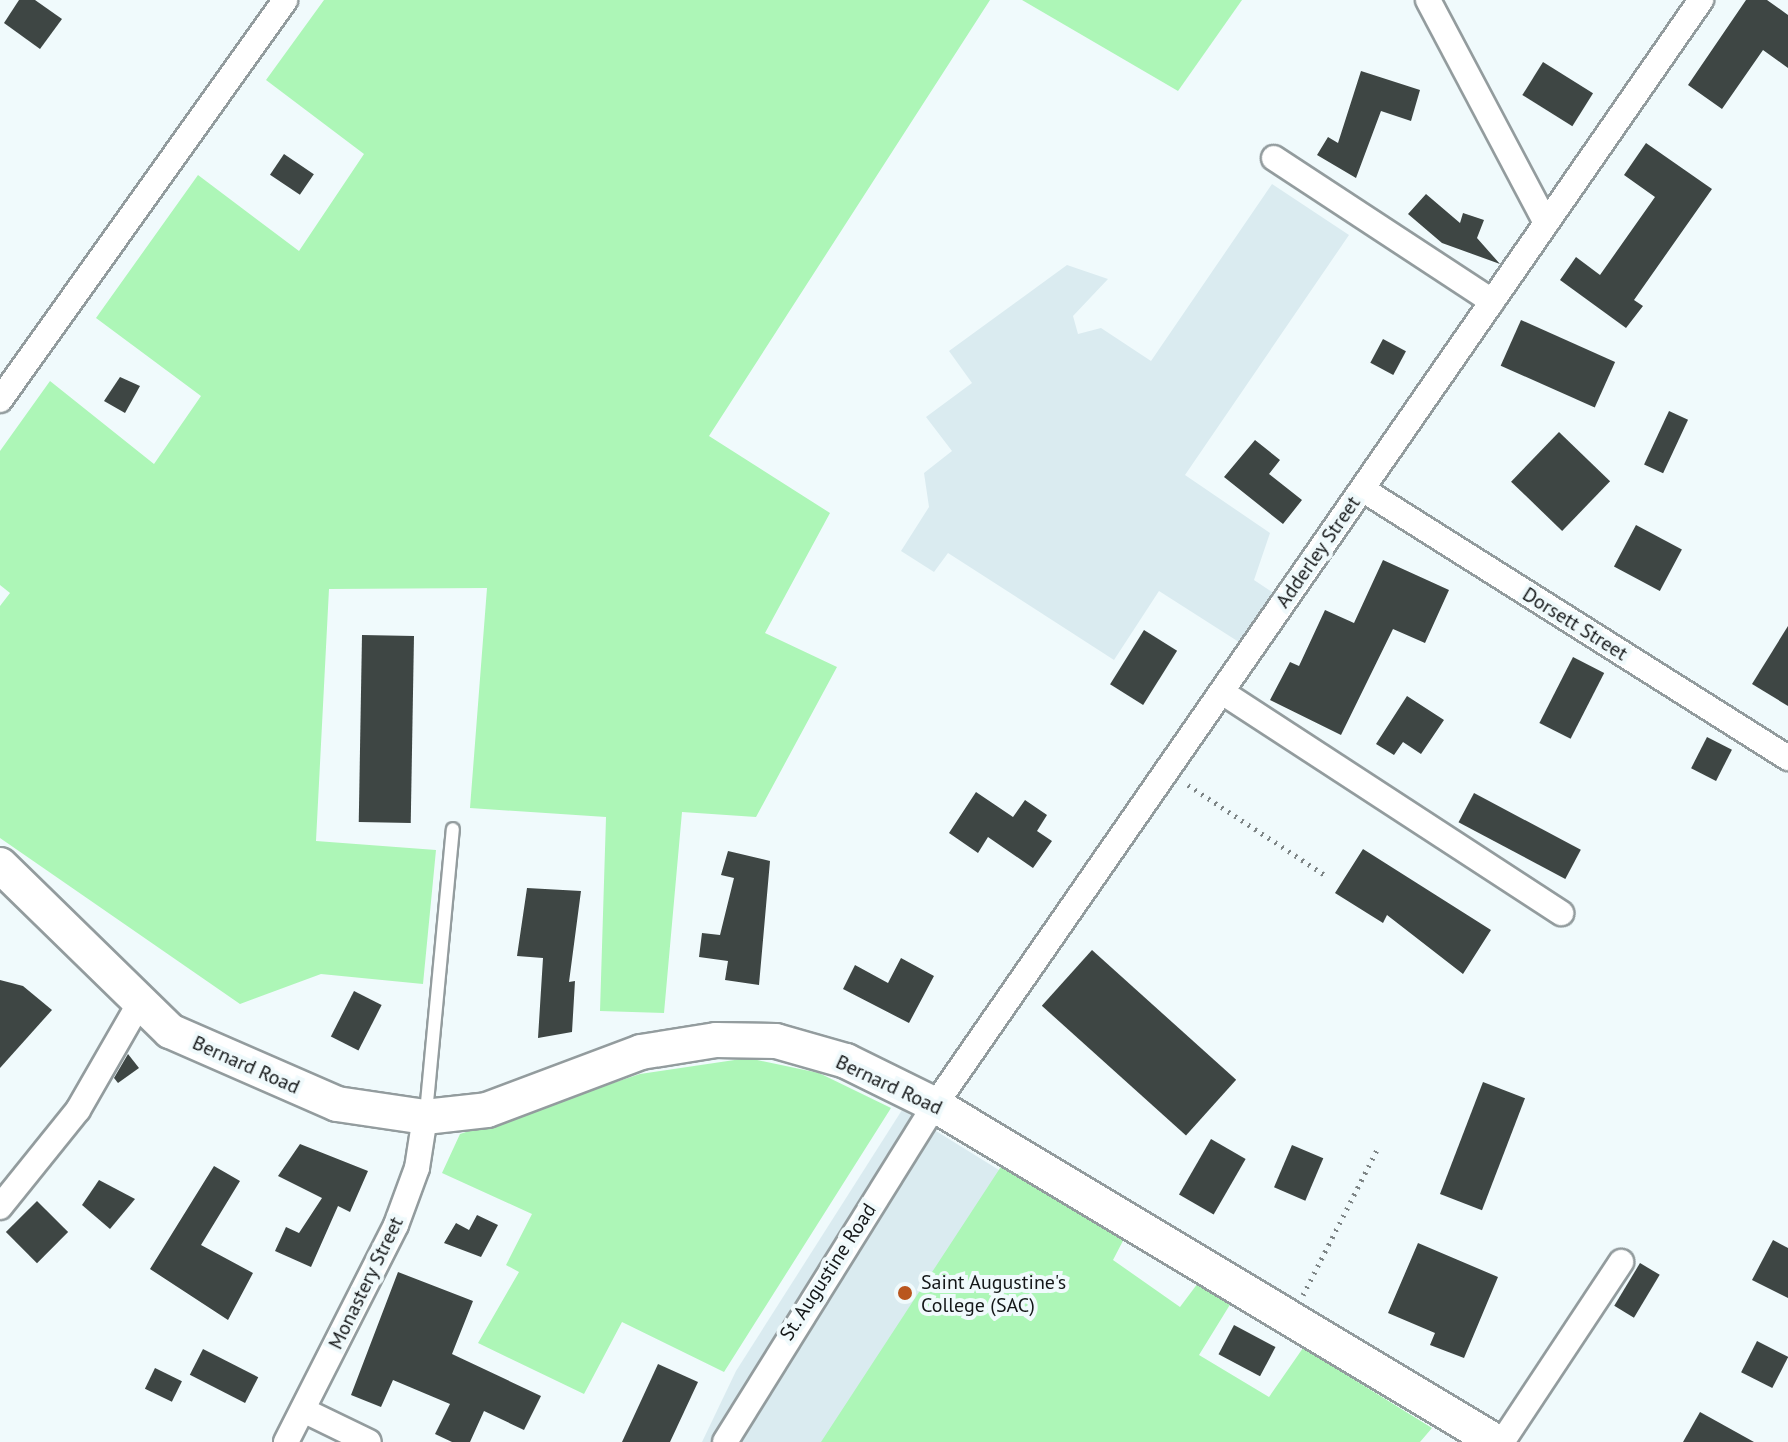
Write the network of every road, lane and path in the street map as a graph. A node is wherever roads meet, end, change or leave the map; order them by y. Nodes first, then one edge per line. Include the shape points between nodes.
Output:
1 (285, 0) edge
2 (1428, 0) edge
3 (1701, 0) edge
4 (1274, 158) dead end
5 (1546, 223) junction
6 (1492, 301) junction
7 (0, 400) edge
8 (1362, 489) junction
9 (1222, 692) junction
10 (1788, 758) edge
11 (1167, 771) junction
12 (453, 829) dead end
13 (0, 865) edge
14 (1325, 875) dead end
15 (1561, 913) dead end
16 (140, 1002) junction
17 (935, 1105) junction
18 (425, 1117) junction
19 (1379, 1146) dead end
20 (0, 1207) edge
21 (1621, 1262) dead end
22 (1291, 1319) junction
23 (303, 1410) junction
24 (286, 1442) edge
25 (369, 1442) edge
26 (725, 1442) edge
27 (1496, 1442) edge
28 (1502, 1442) edge

1 - 7 street
2 - 5 street
3 - 5 street, Adderley Street
4 - 6 street
5 - 6 street, Adderley Street
6 - 8 street, Adderley Street
8 - 9 street, Adderley Street
8 - 10 street, Dorsett Street
9 - 11 street, Adderley Street
9 - 15 street
11 - 14 path
11 - 17 street, Adderley Street
12 - 18 lane
13 - 16 main road, Bernard Road
16 - 18 main road, Bernard Road via 170,1031 337,1104
16 - 20 street via 78,1110
17 - 18 main road, Bernard Road via 846,1061 776,1041 716,1040 641,1052 487,1110
17 - 22 main road, Bernard Road
17 - 26 street, St. Augustine Road
18 - 23 street, Monastery Street via 417,1168 396,1225
19 - 22 path
21 - 28 street
22 - 27 main road, Bernard Road
23 - 24 street, Monastery Street
23 - 25 street

